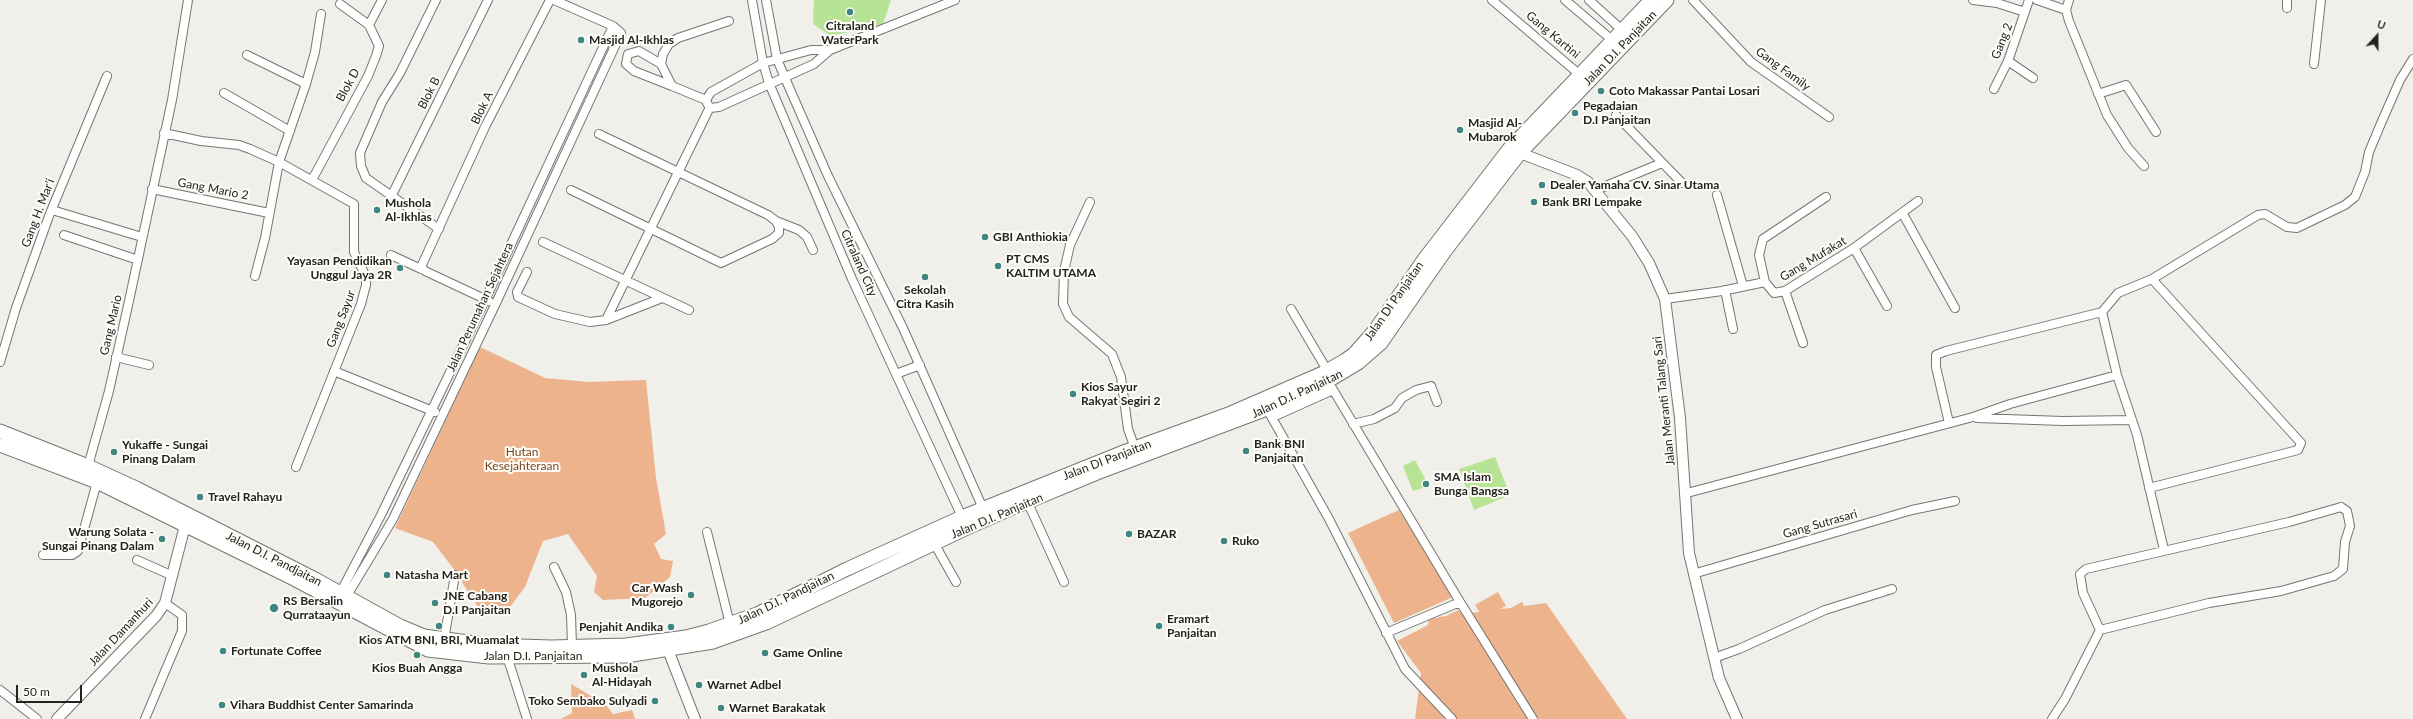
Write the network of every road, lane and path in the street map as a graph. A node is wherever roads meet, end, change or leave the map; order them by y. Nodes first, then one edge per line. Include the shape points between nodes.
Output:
1 (188, 0) edge
2 (382, 0) edge
3 (436, 0) edge
4 (488, 0) edge
5 (550, 0) edge
6 (554, 0) edge
7 (752, 0) edge
8 (766, 0) edge
9 (955, 0) edge
10 (1492, 0) edge
11 (1565, 0) edge
12 (1589, 0) edge
13 (1651, 0) edge
14 (1667, 0) edge
15 (1693, 0) edge
16 (1973, 0) edge
17 (2029, 0) edge
18 (2037, 0) edge
19 (2069, 0) edge
20 (2322, 0) edge
21 (340, 4) dead end
22 (2066, 10) junction
23 (2026, 12) junction
24 (321, 14) dead end
25 (1640, 19) junction
26 (729, 21) dead end
27 (369, 25) junction
28 (612, 26) junction
29 (1622, 30) junction
30 (1612, 40) junction
31 (830, 50) junction
32 (247, 55) dead end
33 (777, 59) junction
34 (2413, 59) edge
35 (2008, 61) junction
36 (762, 63) junction
37 (661, 64) junction
38 (2314, 64) dead end
39 (1579, 74) junction
40 (107, 76) dead end
41 (785, 78) junction
42 (2033, 78) dead end
43 (769, 83) junction
44 (306, 84) junction
45 (672, 86) junction
46 (1994, 89) dead end
47 (224, 93) dead end
48 (2098, 94) junction
49 (708, 104) junction
50 (1616, 115) dead end
51 (1830, 117) dead end
52 (290, 131) junction
53 (2156, 132) dead end
54 (164, 133) junction
55 (599, 134) dead end
56 (1515, 151) junction
57 (279, 162) junction
58 (1662, 163) junction
59 (2144, 166) dead end
60 (678, 173) junction
61 (312, 180) junction
62 (1682, 183) dead end
63 (152, 189) junction
64 (571, 190) dead end
65 (1596, 190) junction
66 (1717, 195) dead end
67 (1826, 196) dead end
68 (392, 197) junction
69 (1918, 201) dead end
70 (1090, 202) dead end
71 (52, 210) junction
72 (269, 213) junction
73 (1903, 214) junction
74 (776, 221) junction
75 (439, 228) junction
76 (650, 230) junction
77 (64, 235) dead end
78 (142, 237) junction
79 (543, 242) dead end
80 (1854, 248) junction
81 (813, 250) dead end
82 (391, 255) dead end
83 (138, 260) junction
84 (421, 269) junction
85 (527, 272) dead end
86 (255, 276) dead end
87 (2152, 279) junction
88 (626, 280) junction
89 (1765, 282) junction
90 (1743, 286) junction
91 (1725, 290) junction
92 (1785, 291) junction
93 (662, 298) junction
94 (1665, 299) junction
95 (485, 300) junction
96 (496, 304) junction
97 (1887, 306) dead end
98 (1955, 308) dead end
99 (1291, 309) dead end
100 (689, 310) dead end
101 (2102, 312) junction
102 (606, 320) junction
103 (1733, 329) dead end
104 (1804, 343) dead end
105 (116, 357) junction
106 (0, 362) edge
107 (149, 365) dead end
108 (920, 365) junction
109 (334, 371) junction
110 (896, 374) junction
111 (2117, 375) junction
112 (1328, 379) junction
113 (1437, 402) dead end
114 (431, 410) junction
115 (1270, 413) junction
116 (442, 415) junction
117 (1973, 417) junction
118 (2132, 420) junction
119 (1949, 423) junction
120 (1353, 424) junction
121 (0, 431) edge
122 (0, 445) edge
123 (1137, 453) junction
124 (88, 466) junction
125 (296, 467) dead end
126 (97, 482) junction
127 (2149, 488) junction
128 (1687, 494) junction
129 (1955, 501) dead end
130 (1028, 503) junction
131 (985, 513) junction
132 (186, 519) junction
133 (964, 522) junction
134 (707, 532) dead end
135 (934, 543) junction
136 (2164, 550) junction
137 (43, 556) dead end
138 (137, 560) dead end
139 (554, 567) dead end
140 (1693, 574) junction
141 (455, 575) dead end
142 (173, 576) junction
143 (956, 582) dead end
144 (1064, 582) dead end
145 (1892, 589) dead end
146 (340, 599) junction
147 (1460, 602) junction
148 (165, 603) junction
149 (730, 624) junction
150 (2100, 630) junction
151 (1386, 633) junction
152 (444, 640) junction
153 (666, 645) junction
154 (572, 646) junction
155 (507, 656) junction
156 (1714, 658) junction
157 (0, 690) edge
158 (37, 719) edge
159 (57, 719) edge
160 (145, 719) edge
161 (527, 719) edge
162 (695, 719) edge
163 (1452, 719) edge
164 (1533, 719) edge
165 (1736, 719) edge
166 (2052, 719) edge

1 - 54 street, Gang Mario
2 - 27 street
3 - 68 street via 400,74 382,102 360,153 361,166 366,178
4 - 68 street, Blok B
5 - 75 street, Blok A via 485,127
6 - 28 street
7 - 36 street, Citraland City
8 - 33 street, Citraland City
9 - 31 street
10 - 39 street, Gang Kartini
11 - 30 street
12 - 29 street
13 - 25 highway, Jalan DI Panjaitan
14 - 25 highway, Jalan D.I. Panjaitan
15 - 51 street, Gang Family via 1751,62
16 - 23 street via 1996,3
17 - 23 street, Gang 2
18 - 22 street
19 - 22 street
20 - 38 street
21 - 27 street
22 - 48 street
23 - 35 street, Gang 2
24 - 44 street via 315,52
25 - 29 highway, Jalan DI Panjaitan
25 - 56 highway, Jalan D.I. Panjaitan
26 - 37 street via 678,38 669,44
27 - 61 street, Blok D via 379,46 376,56 368,76
28 - 95 street, Jalan Perumahan Sejahtera
28 - 96 street, Jalan Perumahan Sejahtera via 621,31 620,35
29 - 30 highway, Jalan DI Panjaitan
30 - 39 highway, Jalan DI Panjaitan
31 - 33 street via 811,50
31 - 41 street via 814,64
32 - 44 street
33 - 36 street
33 - 41 street, Citraland City
34 - 87 street via 2400,80 2382,120 2355,197 2345,205 2297,228 2287,227 2264,214 2258,215
35 - 42 street
35 - 46 street, Gang 2
36 - 43 street, Citraland City
36 - 49 street via 711,92
37 - 45 street
37 - 45 street via 639,51 628,54 626,64 634,71
39 - 56 highway, Jalan DI Panjaitan
40 - 71 street, Gang H. Mar'i
41 - 43 street
41 - 108 street, Citraland City via 828,176
43 - 49 street via 718,107
43 - 110 street, Citraland City
44 - 52 street
45 - 49 street
47 - 52 street
48 - 53 street via 2126,84
48 - 59 street via 2107,116 2128,148
49 - 60 street
50 - 58 street
52 - 57 street
54 - 57 street, Gang Sayur via 201,141 239,145
54 - 63 street, Gang Mario
55 - 60 street
56 - 65 street, Jalan Meranti Talang Sari via 1577,175
56 - 112 highway, Jalan DI Panjaitan via 1425,258 1376,330
57 - 61 street, Gang Sayur
57 - 72 street
58 - 62 street
58 - 65 street
60 - 74 street
60 - 76 street
61 - 109 street, Gang Sayur via 354,204 354,252 366,280 361,304
63 - 72 street, Gang Mario 2
63 - 78 street, Gang Mario
64 - 76 street
65 - 94 street, Jalan Meranti Talang Sari via 1623,223 1650,263
66 - 90 street
67 - 89 street via 1763,239 1759,255
68 - 75 street
69 - 73 street, Gang Mufakat
70 - 123 street via 1070,245 1064,271 1063,304 1069,317 1114,357 1121,377 1128,429
71 - 78 street
71 - 106 street, Gang H. Mar'i via 16,308
72 - 86 street
73 - 80 street, Gang Mufakat
73 - 98 street
74 - 76 street via 779,233 772,239 721,263
74 - 81 street via 799,230 807,237
75 - 84 street, Blok A
76 - 88 street
77 - 83 street
78 - 83 street, Gang Mario
79 - 88 street
80 - 92 street, Gang Mufakat
80 - 97 street
82 - 84 street
83 - 105 street, Gang Mario
84 - 95 street
85 - 102 street via 518,297 570,318 590,322
87 - 101 street via 2118,293
87 - 127 street via 2301,443 2298,450
88 - 93 street
88 - 102 street
89 - 90 street, Gang Mufakat
89 - 92 street, Gang Mufakat via 1774,293
90 - 91 street, Gang Mufakat
91 - 94 street, Gang Mufakat
91 - 103 street
92 - 104 street
93 - 100 street
93 - 102 street
94 - 128 street, Jalan Meranti Talang Sari via 1674,360
95 - 96 street
95 - 114 street, Jalan Perumahan Sejahtera
96 - 116 street, Jalan Perumahan Sejahtera
99 - 112 street
101 - 111 street
101 - 119 street via 1936,355 1936,367
105 - 107 street
105 - 124 street, Gang Mario via 106,404
108 - 110 street
108 - 131 street, Citraland City
109 - 114 street
109 - 125 street
110 - 133 street, Citraland City
111 - 117 street via 2010,404
111 - 118 street
112 - 115 highway, Jalan D.I. Panjaitan via 1304,398
112 - 120 street
112 - 123 highway, Jalan DI Panjaitan via 1231,413
113 - 120 street via 1431,386 1416,390 1402,398 1395,408 1374,419
114 - 116 street
114 - 146 street, Jalan Perumahan Sejahtera
115 - 123 highway, Jalan D.I. Panjaitan
115 - 151 street via 1329,519
116 - 146 street, Jalan Perumahan Sejahtera via 393,519
117 - 118 street via 2063,421
117 - 119 street
118 - 127 street
119 - 128 street
120 - 147 street
121 - 124 highway, Jalan D.I. Pandjaitan
122 - 126 highway, Jalan D.I. Pandjaitan
123 - 130 highway, Jalan D.I. Panjaitan
123 - 131 highway, Jalan DI Panjaitan
124 - 132 highway, Jalan D.I. Pandjaitan
126 - 132 highway, Jalan D.I. Pandjaitan
126 - 137 street via 78,551 72,555
127 - 136 street
128 - 140 street, Jalan Meranti Talang Sari via 1689,553
129 - 140 street, Gang Sutrasari via 1912,510
130 - 131 highway, Jalan D.I. Panjaitan
130 - 144 street
131 - 133 highway, Jalan DI Panjaitan
132 - 142 street, Jalan Damanhuri
132 - 146 highway, Jalan D.I. Pandjaitan
133 - 135 highway, Jalan D.I. Panjaitan
133 - 149 highway, Jalan D.I. Pandjaitan via 847,569 757,614
134 - 149 street
135 - 143 street
135 - 153 highway, Jalan D.I. Panjaitan via 744,633 713,642
136 - 150 street via 2086,568 2080,574 2083,593
136 - 150 street via 2289,522 2340,507 2346,511 2350,526 2342,569 2334,576 2281,591 2210,603
138 - 142 street
139 - 154 street via 566,592 571,615
140 - 156 street, Jalan Meranti Talang Sari
141 - 152 street
142 - 148 street, Jalan Damanhuri
145 - 156 street via 1825,610
146 - 152 highway, Jalan D.I. Pandjaitan via 424,636
146 - 155 highway, Jalan D.I. Panjaitan via 428,650 489,657
147 - 151 street
147 - 164 street
148 - 159 street, Jalan Damanhuri via 156,616
148 - 160 street via 182,615 182,631
149 - 153 highway, Jalan D.I. Pandjaitan
150 - 166 street
151 - 163 street via 1404,669
152 - 154 highway, Jalan D.I. Pandjaitan via 490,645
153 - 154 highway, Jalan D.I. Pandjaitan
153 - 155 highway, Jalan D.I. Panjaitan via 626,656
153 - 162 street
155 - 161 street
156 - 165 street, Jalan Meranti Talang Sari via 1725,696
157 - 158 street

